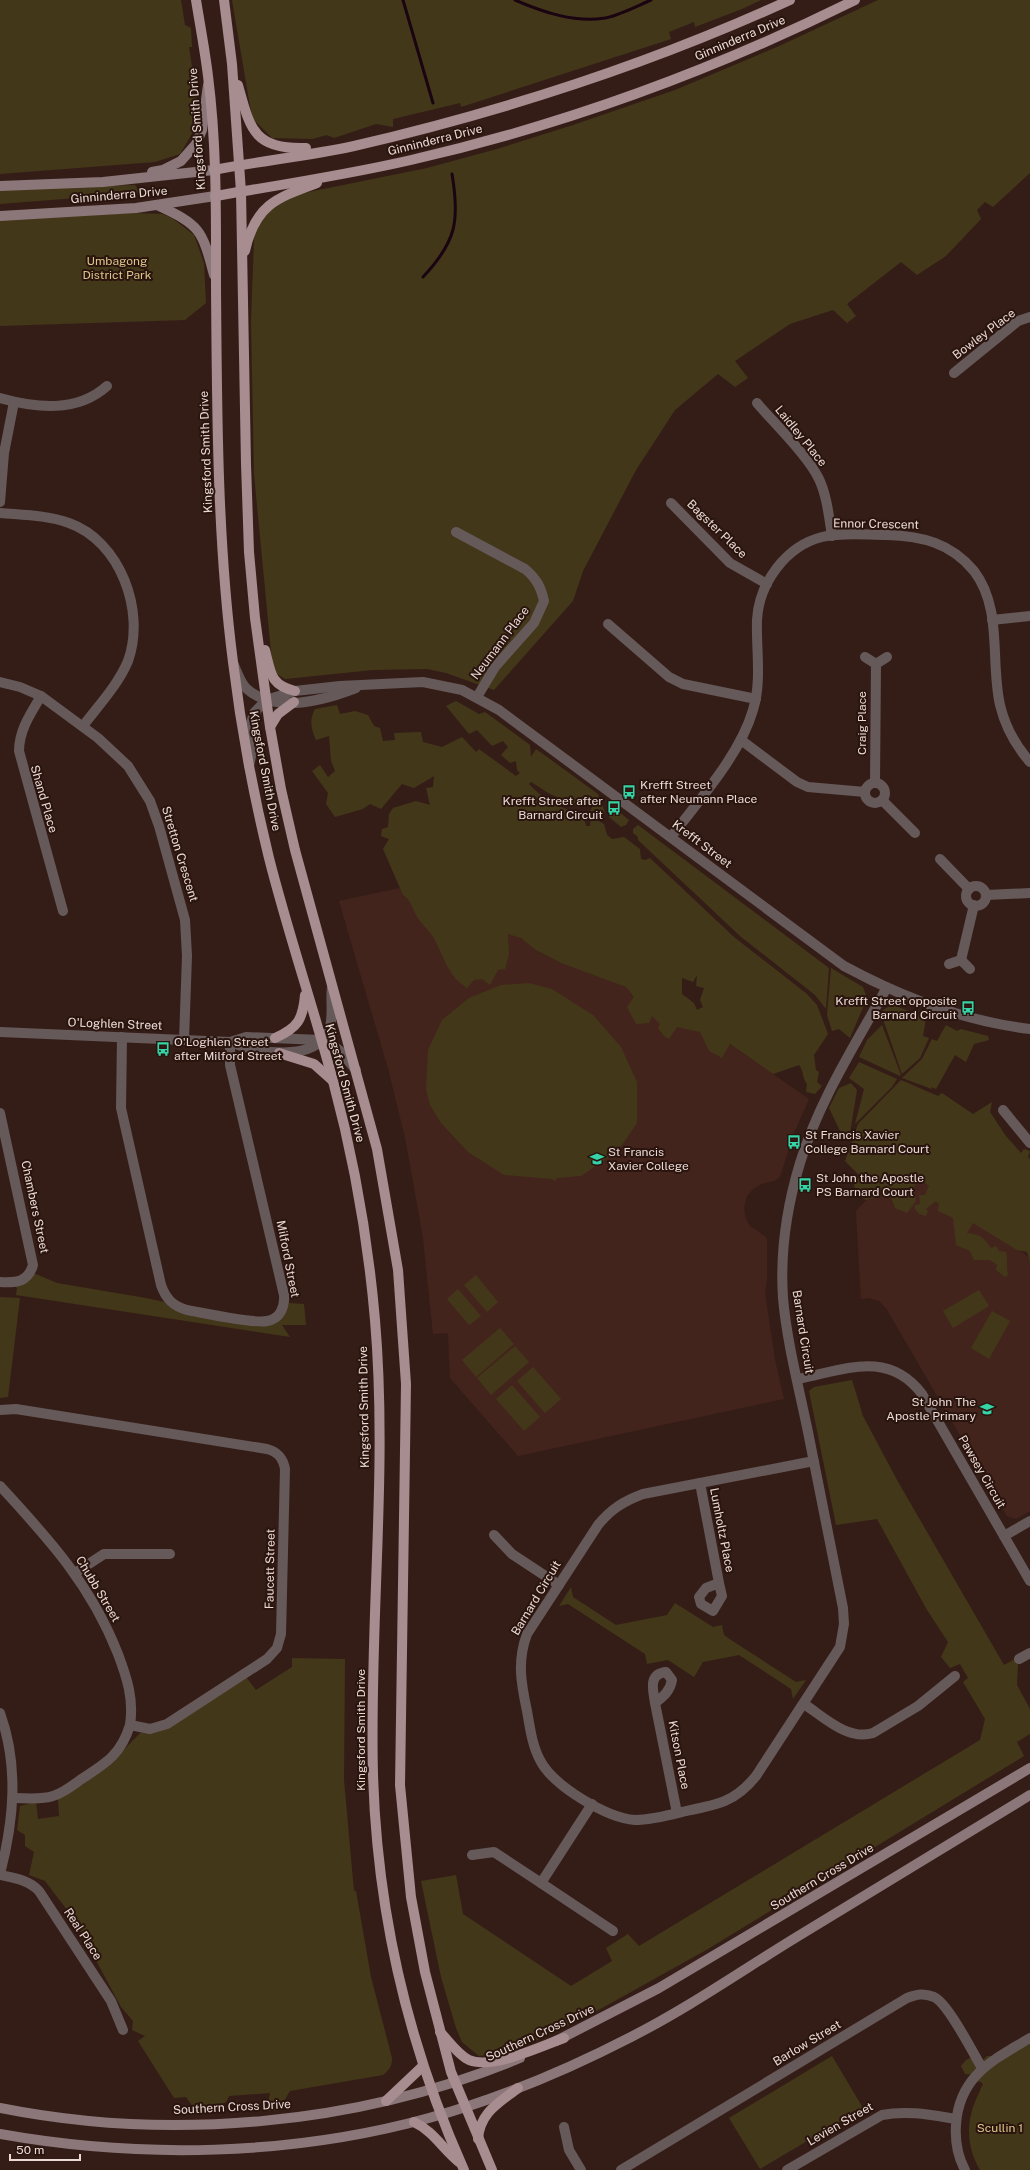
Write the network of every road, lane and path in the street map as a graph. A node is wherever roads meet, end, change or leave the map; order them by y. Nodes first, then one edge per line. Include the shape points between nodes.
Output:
1 (196, 0) edge
2 (224, 0) edge
3 (790, 0) edge
4 (855, 0) edge
5 (232, 64) junction
6 (209, 79) junction
7 (352, 146) junction
8 (239, 165) junction
9 (214, 170) junction
10 (345, 173) junction
11 (103, 182) junction
12 (0, 186) edge
13 (241, 192) junction
14 (215, 196) junction
15 (157, 206) junction
16 (0, 216) edge
17 (242, 268) junction
18 (216, 283) junction
19 (1030, 317) edge
20 (954, 373) dead end
21 (107, 386) dead end
22 (0, 398) edge
23 (14, 402) junction
24 (756, 403) dead end
25 (0, 502) edge
26 (671, 503) dead end
27 (0, 513) edge
28 (456, 532) dead end
29 (832, 536) junction
30 (766, 584) junction
31 (1030, 616) edge
32 (255, 618) junction
33 (992, 620) junction
34 (608, 624) dead end
35 (865, 657) dead end
36 (887, 657) dead end
37 (233, 663) junction
38 (876, 664) junction
39 (0, 682) edge
40 (364, 686) junction
41 (295, 691) junction
42 (41, 696) junction
43 (477, 697) junction
44 (756, 699) junction
45 (266, 700) junction
46 (294, 702) junction
47 (83, 726) junction
48 (270, 727) junction
49 (741, 740) junction
50 (1030, 762) edge
51 (250, 766) junction
52 (875, 783) junction
53 (865, 792) junction
54 (882, 800) junction
55 (915, 833) dead end
56 (671, 837) junction
57 (940, 859) dead end
58 (969, 889) junction
59 (1030, 893) edge
60 (986, 895) junction
61 (974, 906) junction
62 (63, 912) dead end
63 (961, 960) junction
64 (949, 964) dead end
65 (970, 969) dead end
66 (333, 985) junction
67 (886, 988) junction
68 (306, 989) junction
69 (1030, 1029) edge
70 (0, 1032) edge
71 (122, 1037) junction
72 (275, 1038) junction
73 (184, 1040) junction
74 (321, 1040) junction
75 (230, 1042) junction
76 (279, 1053) junction
77 (357, 1072) junction
78 (333, 1081) junction
79 (1003, 1110) dead end
80 (0, 1113) edge
81 (1030, 1143) edge
82 (0, 1282) edge
83 (798, 1380) junction
84 (0, 1410) edge
85 (814, 1461) junction
86 (700, 1483) junction
87 (0, 1486) edge
88 (1030, 1521) edge
89 (494, 1535) dead end
90 (1004, 1536) junction
91 (170, 1554) dead end
92 (75, 1573) junction
93 (1030, 1582) edge
94 (719, 1583) dead end
95 (559, 1585) junction
96 (1030, 1653) edge
97 (1019, 1659) dead end
98 (955, 1676) dead end
99 (655, 1703) dead end
100 (804, 1704) junction
101 (0, 1713) edge
102 (2, 1725) edge
103 (130, 1725) junction
104 (1030, 1768) edge
105 (1030, 1795) edge
106 (13, 1798) junction
107 (592, 1804) junction
108 (677, 1813) junction
109 (472, 1855) dead end
110 (0, 1874) edge
111 (541, 1883) junction
112 (613, 1930) dead end
113 (123, 2030) dead end
114 (440, 2032) junction
115 (564, 2038) junction
116 (1030, 2038) edge
117 (423, 2066) junction
118 (982, 2068) junction
119 (455, 2083) junction
120 (518, 2088) junction
121 (432, 2090) junction
122 (386, 2101) junction
123 (464, 2106) junction
124 (0, 2108) edge
125 (441, 2114) junction
126 (956, 2119) junction
127 (414, 2122) junction
128 (564, 2127) dead end
129 (0, 2134) edge
130 (478, 2139) junction
131 (462, 2167) edge
132 (492, 2170) edge
133 (581, 2170) edge
134 (621, 2170) edge
135 (787, 2170) edge
136 (965, 2170) edge

1 - 6 main road, Kingsford Smith Drive
2 - 5 main road, Kingsford Smith Drive
3 - 7 main road, Ginninderra Drive via 697,41 574,86 513,105
4 - 10 main road, Ginninderra Drive via 771,40 706,67 589,110 526,130 412,160
5 - 7 main road via 249,122 256,134 265,141 291,149
5 - 8 main road, Kingsford Smith Drive
6 - 9 main road, Kingsford Smith Drive
6 - 11 main road via 202,130 196,144 181,161 163,170
7 - 8 main road, Ginninderra Drive
8 - 9 main road, Ginninderra Drive
8 - 13 main road, Kingsford Smith Drive
9 - 11 main road, Ginninderra Drive
9 - 14 main road, Kingsford Smith Drive
10 - 13 main road, Ginninderra Drive
10 - 17 main road via 286,194 266,207 252,227
11 - 12 main road, Ginninderra Drive
13 - 14 main road, Ginninderra Drive
13 - 17 main road, Kingsford Smith Drive
14 - 15 main road, Ginninderra Drive
14 - 18 main road, Kingsford Smith Drive
15 - 16 main road, Ginninderra Drive
15 - 18 main road via 190,222 198,230 206,246
17 - 32 main road, Kingsford Smith Drive via 249,544
18 - 37 main road, Kingsford Smith Drive via 222,549
19 - 20 street, Bowley Place via 1018,321
21 - 23 street via 98,394 73,404 36,406
22 - 23 street
23 - 25 street via 4,453
24 - 29 street, Laidley Place via 811,466 819,479 826,500
26 - 30 street, Bagster Place via 730,564
27 - 47 street via 55,519 81,528 109,552 127,585 134,630 128,661
28 - 43 street, Neumann Place via 534,576 540,585 544,601 534,623 495,667
29 - 30 street, Ennor Crescent via 811,541 793,552 781,562
29 - 33 street, Ennor Crescent via 912,536 945,546 960,557 978,578 986,594
30 - 44 street, Ennor Crescent via 757,619
31 - 33 street
32 - 41 main road via 272,679 282,688
32 - 45 main road, Kingsford Smith Drive
33 - 50 street, Ennor Crescent via 1000,705 1012,736
34 - 44 street via 669,677 682,684
35 - 38 street
36 - 38 street
37 - 45 street, Krefft Street via 246,689
37 - 51 main road, Kingsford Smith Drive
38 - 52 street, Craig Place
39 - 42 street, Stretton Crescent
40 - 41 street, Krefft Street
40 - 43 street, Krefft Street via 400,681 423,682 446,686
40 - 46 street, Krefft Street via 336,696
41 - 45 street, Krefft Street
42 - 47 street, Stretton Crescent
42 - 62 street, Shand Place via 22,731 18,751
43 - 56 street, Krefft Street via 499,710
44 - 49 street, Ennor Crescent
45 - 46 street, Krefft Street
45 - 48 main road, Kingsford Smith Drive
45 - 51 street via 254,713 250,726 253,747
46 - 48 main road via 278,714
47 - 73 street, Stretton Crescent via 109,746 128,766 150,801 159,826 185,920 187,956
48 - 66 main road, Kingsford Smith Drive via 295,850
49 - 53 street via 797,782 808,787
49 - 56 street, Ennor Crescent
51 - 68 main road, Kingsford Smith Drive via 269,858
52 - 53 street via 868,785
52 - 54 street via 885,789 885,797
53 - 54 street via 871,802
54 - 55 street
56 - 67 street, Krefft Street via 844,966
57 - 58 street
58 - 60 street via 980,886
58 - 61 street via 966,896
59 - 60 street
60 - 61 street via 984,902
61 - 63 street
63 - 64 street
63 - 65 street
66 - 74 street via 329,1030
66 - 77 main road, Kingsford Smith Drive
67 - 69 street, Krefft Street via 951,1013
67 - 83 street, Barnard Circuit via 833,1083 806,1146 787,1218 783,1256 783,1298
68 - 72 main road via 304,1008 299,1021 289,1032
68 - 74 main road, Kingsford Smith Drive
70 - 71 street, O'Loghlen Street
71 - 73 street, O'Loghlen Street
71 - 75 street, Milford Street via 121,1108 164,1294 178,1307 187,1310 267,1321 279,1315 284,1295 230,1065
72 - 74 street, O'Loghlen Street
72 - 75 street, O'Loghlen Street via 246,1037
73 - 75 street, O'Loghlen Street
74 - 76 street, O'Loghlen Street via 298,1052
74 - 77 street, O'Loghlen Street via 340,1051
74 - 78 main road, Kingsford Smith Drive
75 - 76 street, O'Loghlen Street
76 - 78 main road via 314,1064
77 - 114 main road, Kingsford Smith Drive via 377,1149 398,1270 405,1362 406,1461 400,1785 411,1897 425,1972
78 - 117 main road, Kingsford Smith Drive via 351,1154 362,1214 378,1364 374,1803 383,1888 394,1955
79 - 81 street
80 - 82 street, Chambers Street via 34,1265 24,1280 17,1283
83 - 85 street, Barnard Circuit
83 - 90 street, Pawsey Circuit via 875,1366 896,1370 913,1382
84 - 103 street, Faucett Street via 16,1409 267,1449 278,1454 284,1463 281,1634 277,1648 267,1659 167,1724 150,1729
85 - 86 street, Barnard Circuit
85 - 100 street, Barnard Circuit via 844,1624 840,1647
86 - 94 street, Lumholtz Place
86 - 95 street, Barnard Circuit via 643,1494 621,1503 598,1525
87 - 92 street, Chubb Street
88 - 90 street
89 - 95 street via 512,1554
90 - 93 street, Pawsey Circuit
91 - 92 street via 104,1554
92 - 103 street, Chubb Street via 99,1613 124,1670 132,1700
95 - 107 street, Barnard Circuit via 527,1634 520,1656 520,1680 534,1747 540,1761 556,1780
96 - 97 street
98 - 100 street via 918,1706 866,1735 859,1736 845,1731
99 - 108 street, Kitson Place
100 - 108 street, Barnard Circuit via 746,1788 727,1801
101 - 102 street
102 - 106 street via 11,1760
103 - 106 street via 123,1745 109,1761 65,1791 41,1798
104 - 115 main road, Southern Cross Drive via 659,1988
105 - 120 main road via 639,2032 579,2062
106 - 110 street via 9,1840
107 - 108 street, Barnard Circuit via 621,1818 636,1820
107 - 111 street
109 - 111 street via 494,1852
110 - 113 street, Real Place via 26,1881 39,1891 112,2001
111 - 112 street
114 - 115 main road via 468,2060 483,2062 499,2061
114 - 119 main road, Kingsford Smith Drive
115 - 119 main road, Southern Cross Drive
116 - 118 street
117 - 121 main road, Kingsford Smith Drive
117 - 122 main road
118 - 126 street via 965,2090
118 - 134 street, Barlow Street via 946,2007 935,1997 918,1994 907,1998
119 - 121 main road, Southern Cross Drive
119 - 123 main road, Kingsford Smith Drive
120 - 123 main road
120 - 130 main road via 484,2116
121 - 122 main road, Southern Cross Drive
121 - 125 main road, Kingsford Smith Drive
122 - 124 main road, Southern Cross Drive via 291,2118 202,2124 108,2123
123 - 125 main road
123 - 130 main road, Kingsford Smith Drive
125 - 127 main road
125 - 131 main road, Kingsford Smith Drive
126 - 135 street, Levien Street via 911,2112 882,2114
126 - 136 street via 958,2151
127 - 129 main road via 326,2139 241,2148 174,2150 105,2148
127 - 131 main road via 431,2132
128 - 133 street via 569,2150
130 - 132 main road, Kingsford Smith Drive

